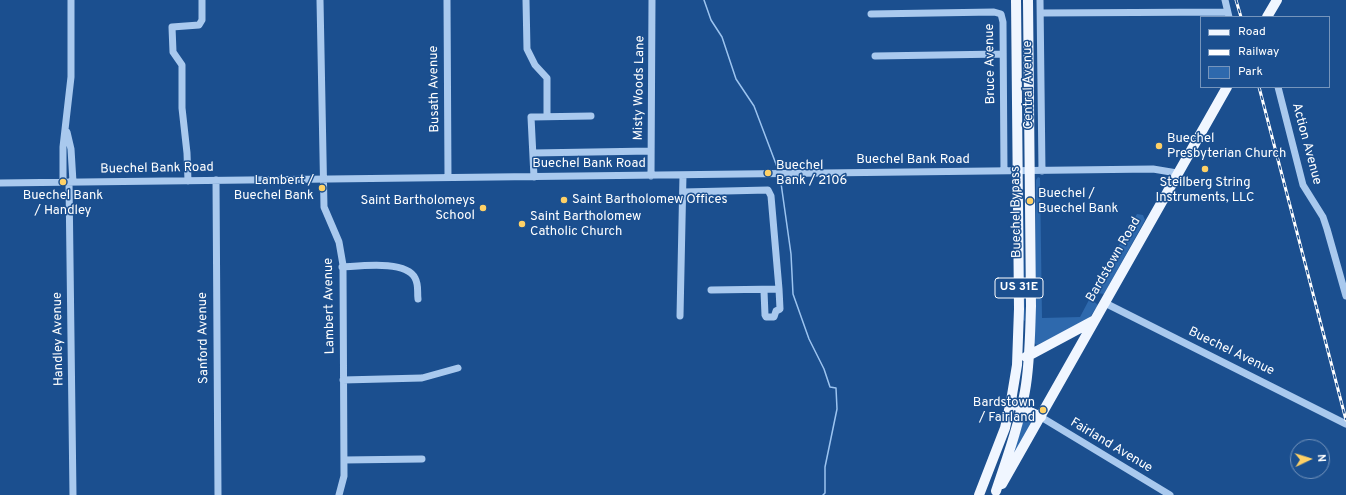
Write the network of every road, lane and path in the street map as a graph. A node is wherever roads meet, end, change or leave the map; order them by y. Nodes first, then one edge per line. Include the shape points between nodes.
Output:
1 (71, 0) edge
2 (202, 0) edge
3 (320, 0) edge
4 (447, 0) edge
5 (526, 0) edge
6 (652, 0) edge
7 (1016, 0) edge
8 (1028, 0) edge
9 (1040, 0) edge
10 (1225, 0) edge
11 (1277, 0) edge
12 (1040, 13) junction
13 (871, 14) dead end
14 (1228, 14) edge
15 (1268, 16) edge
16 (1003, 54) junction
17 (875, 56) dead end
18 (1226, 88) edge
19 (1278, 88) edge
20 (548, 116) junction
21 (591, 116) dead end
22 (651, 151) junction
23 (533, 153) junction
24 (1004, 171) junction
25 (1023, 171) junction
26 (1042, 171) junction
27 (1178, 173) junction
28 (683, 175) junction
29 (651, 176) junction
30 (448, 177) junction
31 (534, 177) junction
32 (322, 179) junction
33 (216, 180) junction
34 (188, 181) junction
35 (68, 182) junction
36 (0, 183) edge
37 (683, 192) junction
38 (342, 267) junction
39 (712, 290) dead end
40 (779, 290) junction
41 (764, 291) junction
42 (1346, 296) edge
43 (418, 299) dead end
44 (1105, 303) junction
45 (680, 316) dead end
46 (1095, 320) junction
47 (1019, 323) junction
48 (1030, 325) junction
49 (1030, 354) junction
50 (1017, 365) junction
51 (458, 368) dead end
52 (343, 380) junction
53 (1011, 404) junction
54 (1021, 407) junction
55 (1041, 417) junction
56 (1346, 424) edge
57 (422, 459) dead end
58 (344, 460) junction
59 (995, 493) edge
60 (73, 495) edge
61 (218, 495) edge
62 (339, 495) edge
63 (979, 495) edge
64 (1170, 495) edge

1 - 35 street, Handley Avenue via 71,77 63,147
2 - 34 street via 202,20 199,25 172,27 173,52 182,65 182,108
3 - 32 street, Lambert Avenue
4 - 30 street, Busath Avenue
5 - 20 street via 526,49 535,65 547,78
6 - 22 street, Misty Woods Lane
7 - 25 main road, Buechel Bypass / US 31E
8 - 25 main road, Buechel Bypass / US 31E
9 - 12 street, Central Avenue
10 - 14 street
11 - 15 main road
12 - 14 street
12 - 26 street, Central Avenue
13 - 16 street, Bruce Avenue via 999,13 1003,17
16 - 17 street
16 - 24 street, Bruce Avenue
18 - 27 main road, Bardstown Road
19 - 42 street, Action Avenue via 1303,185 1322,217
20 - 21 street
20 - 23 street via 531,117
22 - 23 street
22 - 29 street, Misty Woods Lane
23 - 31 street
24 - 25 street, Buechel Bank Road
24 - 28 street, Buechel Bank Road
25 - 26 street, Buechel Bank Road
25 - 47 main road, Buechel Bypass / US 31E
25 - 48 main road, Buechel Bypass / US 31E via 1030,244
26 - 27 street, Buechel Bank Road via 1152,169
27 - 44 main road, Bardstown Road
28 - 29 street, Buechel Bank Road
28 - 37 street
29 - 31 street, Buechel Bank Road
30 - 31 street, Buechel Bank Road
30 - 32 street, Buechel Bank Road
32 - 33 street, Buechel Bank Road
32 - 38 street, Lambert Avenue via 324,207 338,242
33 - 34 street, Buechel Bank Road
33 - 61 street, Sanford Avenue
34 - 35 street, Buechel Bank Road
35 - 36 street, Buechel Bank Road
35 - 60 street, Handley Avenue
37 - 40 street via 768,190 771,196
37 - 45 street
38 - 43 street via 406,268 416,278
38 - 52 street, Lambert Avenue
39 - 41 street
40 - 41 street
40 - 41 street via 780,309 774,317 765,315
44 - 46 main road, Bardstown Road
44 - 56 street, Buechel Avenue
46 - 49 main road, Bardstown Road
46 - 55 main road, Bardstown Road
47 - 48 street
47 - 50 main road, Buechel Bypass / US 31E
48 - 49 main road, Buechel Bypass / US 31E
49 - 50 main road, Bardstown Road
49 - 54 main road, Buechel Bypass / US 31E
50 - 53 main road, Buechel Bypass / US 31E
51 - 52 street via 422,378
52 - 58 street, Lambert Avenue
53 - 54 main road
53 - 63 main road, US 31E via 1000,445
54 - 55 main road
54 - 59 main road, Buechel Bypass / US 31E
55 - 59 main road, Bardstown Road via 1014,466
55 - 64 street, Fairland Avenue
57 - 58 street
58 - 62 street, Lambert Avenue

